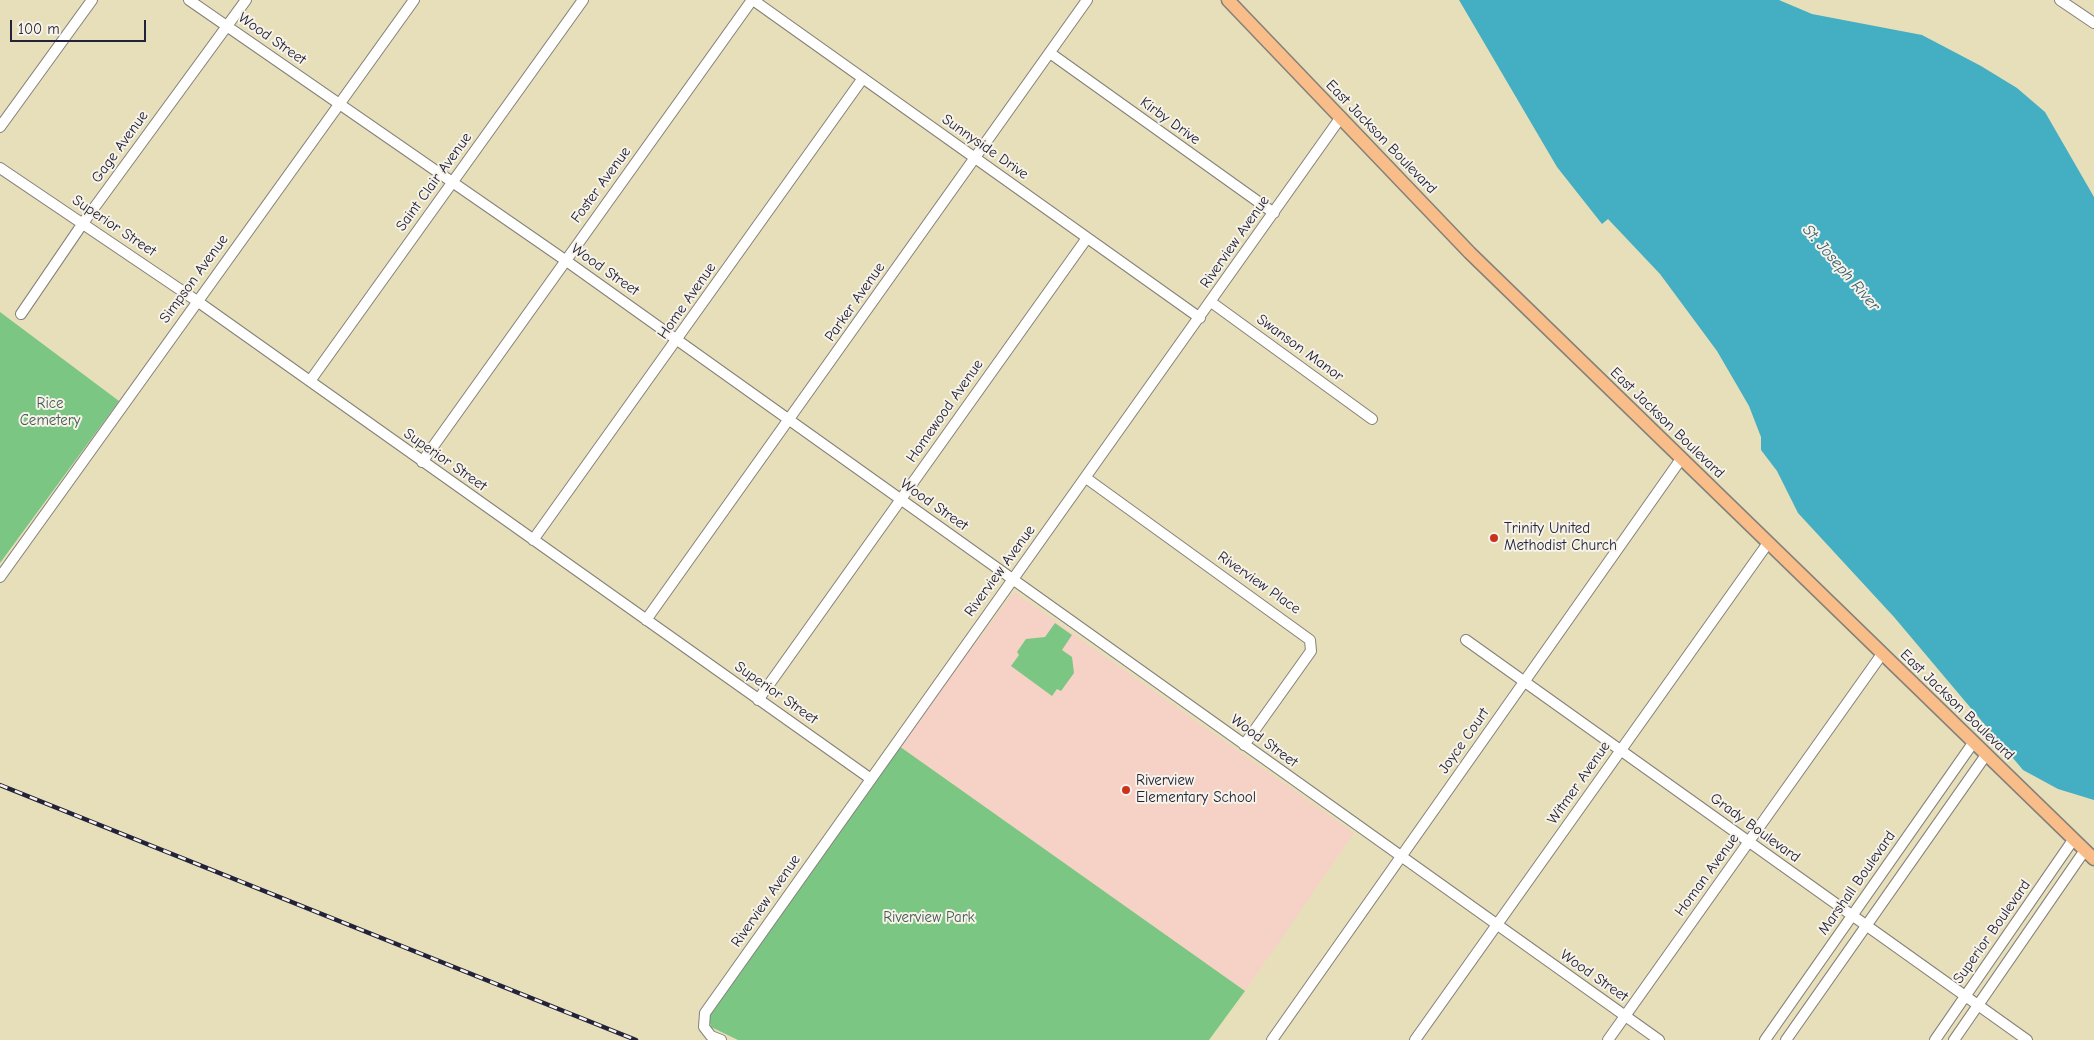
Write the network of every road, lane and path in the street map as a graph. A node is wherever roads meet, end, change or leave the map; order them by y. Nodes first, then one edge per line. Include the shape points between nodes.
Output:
1 (92, 0) edge
2 (189, 0) edge
3 (246, 0) edge
4 (414, 0) edge
5 (582, 0) edge
6 (752, 0) edge
7 (1087, 0) edge
8 (1228, 0) edge
9 (2060, 0) edge
10 (2094, 23) edge
11 (228, 26) junction
12 (1050, 53) junction
13 (863, 78) junction
14 (340, 104) junction
15 (1341, 118) junction
16 (0, 127) edge
17 (975, 158) junction
18 (0, 168) edge
19 (453, 182) junction
20 (1274, 213) junction
21 (83, 223) junction
22 (1087, 238) junction
23 (565, 260) junction
24 (197, 301) junction
25 (1211, 302) junction
26 (21, 314) dead end
27 (1200, 318) junction
28 (678, 340) junction
29 (310, 381) junction
30 (1372, 419) dead end
31 (790, 421) junction
32 (1681, 459) junction
33 (422, 462) junction
34 (1086, 478) junction
35 (901, 500) junction
36 (533, 540) junction
37 (1768, 543) junction
38 (0, 577) edge
39 (1012, 579) junction
40 (646, 620) junction
41 (1466, 640) dead end
42 (1882, 654) junction
43 (1524, 682) junction
44 (758, 700) junction
45 (1973, 743) junction
46 (1244, 745) junction
47 (1620, 750) junction
48 (1986, 755) junction
49 (871, 778) junction
50 (2073, 840) junction
51 (1750, 842) junction
52 (2089, 854) edge
53 (1401, 856) junction
54 (1852, 917) junction
55 (1496, 925) junction
56 (1866, 927) junction
57 (1966, 997) junction
58 (1978, 1006) junction
59 (1625, 1016) junction
60 (721, 1040) edge
61 (1272, 1040) edge
62 (1415, 1040) edge
63 (1608, 1040) edge
64 (1659, 1040) edge
65 (1765, 1040) edge
66 (1786, 1040) edge
67 (1935, 1040) edge
68 (1954, 1040) edge
69 (2027, 1040) edge

1 - 16 street
2 - 11 street, Wood Street
3 - 11 street, Gage Avenue
4 - 14 street, Simpson Avenue
5 - 19 street, Saint Clair Avenue
6 - 13 street, Sunnyside Drive
6 - 23 street, Foster Avenue
7 - 12 street, Parker Avenue
8 - 15 main road, East Jackson Boulevard
9 - 10 street
11 - 14 street, Wood Street
11 - 21 street, Gage Avenue
12 - 17 street, Parker Avenue
12 - 20 street, Kirby Drive
13 - 17 street, Sunnyside Drive
13 - 28 street, Home Avenue
14 - 19 street, Wood Street
14 - 24 street, Simpson Avenue
15 - 20 street, Riverview Avenue
15 - 32 main road, East Jackson Boulevard via 1470,253
17 - 22 street, Sunnyside Drive
17 - 31 street, Parker Avenue
18 - 21 street, Superior Street
19 - 23 street, Wood Street
19 - 29 street, Saint Clair Avenue
20 - 25 street, Riverview Avenue
21 - 24 street, Superior Street
21 - 26 street, Gage Avenue
22 - 27 street, Sunnyside Drive
22 - 35 street, Homewood Avenue
23 - 28 street, Wood Street
23 - 33 street, Foster Avenue
24 - 29 street, Superior Street
24 - 38 street, Simpson Avenue
25 - 27 street, Riverview Avenue
25 - 30 street, Swanson Manor
27 - 34 street, Riverview Avenue
28 - 31 street, Wood Street
28 - 36 street, Home Avenue
29 - 33 street, Superior Street
31 - 35 street, Wood Street
31 - 40 street, Parker Avenue
32 - 37 main road, East Jackson Boulevard
32 - 43 street, Joyce Court
33 - 36 street, Superior Street
34 - 39 street, Riverview Avenue
34 - 46 street, Riverview Place via 1310,640 1311,651
35 - 39 street, Wood Street
35 - 44 street, Homewood Avenue
36 - 40 street, Superior Street
37 - 42 main road, East Jackson Boulevard
37 - 47 street, Witmer Avenue
39 - 46 street, Wood Street
39 - 49 street, Riverview Avenue
40 - 44 street, Superior Street
41 - 43 street, Grady Boulevard
42 - 45 main road, East Jackson Boulevard
42 - 51 street, Homan Avenue
43 - 47 street, Grady Boulevard
43 - 53 street, Joyce Court
44 - 49 street, Superior Street
45 - 48 main road, East Jackson Boulevard
45 - 54 street, Marshall Boulevard
46 - 53 street, Wood Street
47 - 51 street, Grady Boulevard
47 - 55 street, Witmer Avenue
48 - 50 main road, East Jackson Boulevard
48 - 56 street
49 - 60 street, Riverview Avenue via 705,1013 704,1027 711,1036
50 - 52 main road, East Jackson Boulevard
50 - 57 street, Superior Boulevard
51 - 54 street, Grady Boulevard
51 - 59 street, Homan Avenue
52 - 58 street, Superior Boulevard
53 - 55 street, Wood Street
53 - 61 street, Joyce Court
54 - 56 street, Grady Boulevard
54 - 65 street, Marshall Boulevard
55 - 59 street, Wood Street
55 - 62 street, Witmer Avenue
56 - 57 street, Grady Boulevard
56 - 66 street
57 - 58 street, Grady Boulevard
57 - 67 street, Superior Boulevard
58 - 68 street, Superior Boulevard
58 - 69 street, Grady Boulevard
59 - 63 street, Homan Avenue
59 - 64 street, Wood Street

